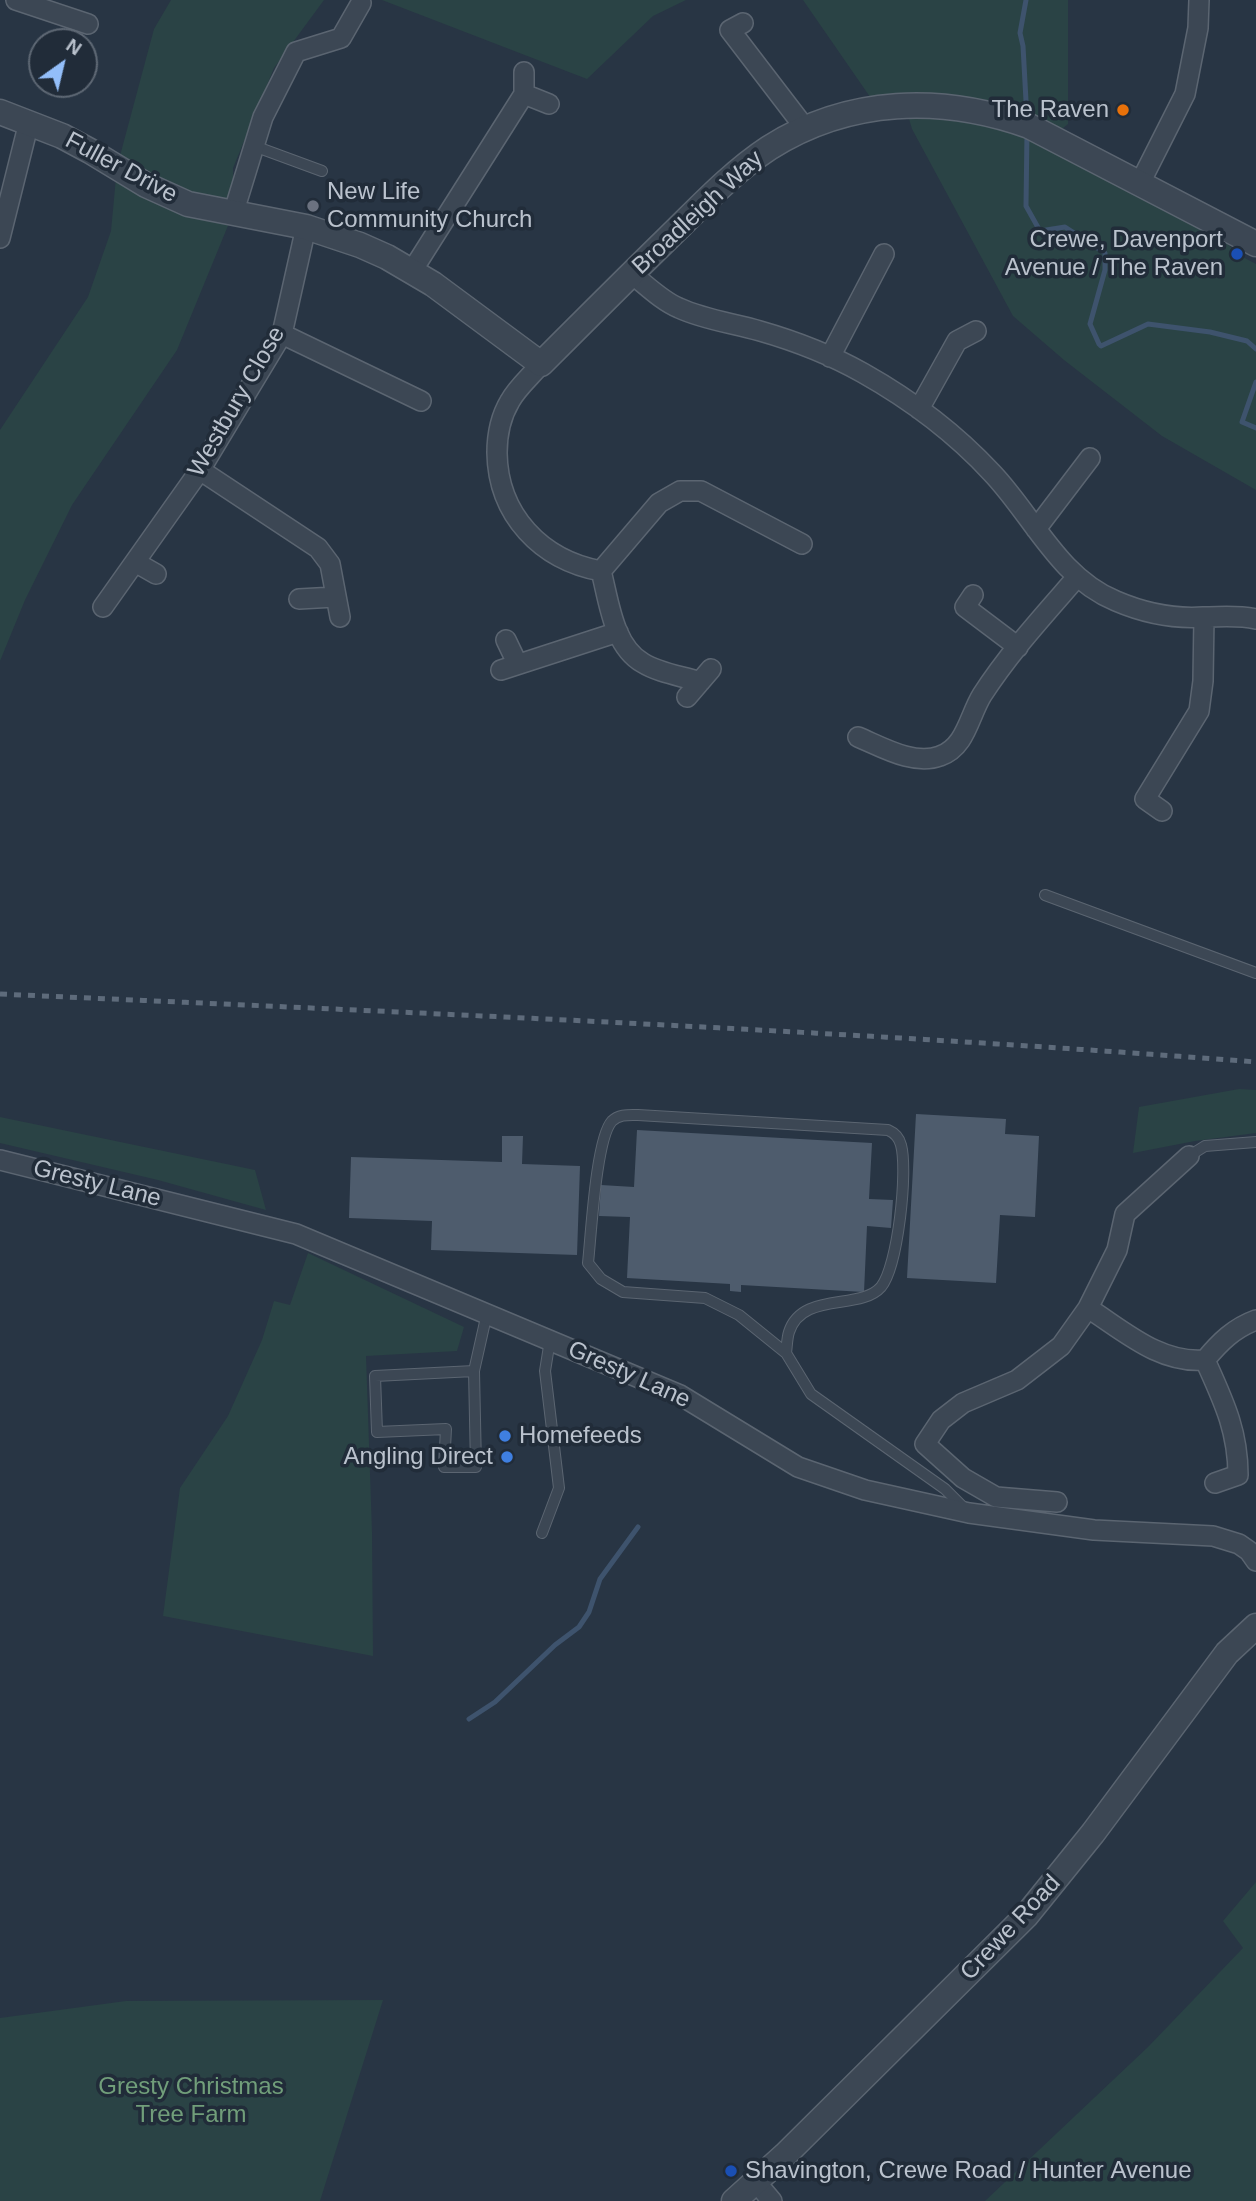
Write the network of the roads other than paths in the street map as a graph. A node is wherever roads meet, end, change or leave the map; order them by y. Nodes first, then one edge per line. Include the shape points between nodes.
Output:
1 (16, 0) edge
2 (1199, 0) edge
3 (361, 3) dead end
4 (88, 24) dead end
5 (729, 30) dead end
6 (524, 72) dead end
7 (524, 94) junction
8 (549, 104) dead end
9 (0, 112) edge
10 (29, 122) junction
11 (805, 128) junction
12 (254, 146) junction
13 (322, 171) dead end
14 (1139, 185) junction
15 (234, 211) junction
16 (306, 227) junction
17 (0, 238) edge
18 (1256, 244) edge
19 (884, 254) dead end
20 (412, 271) junction
21 (632, 274) junction
22 (976, 331) dead end
23 (282, 334) junction
24 (830, 357) junction
25 (541, 364) junction
26 (421, 401) dead end
27 (919, 409) junction
28 (1090, 457) dead end
29 (200, 470) junction
30 (1036, 529) junction
31 (802, 544) dead end
32 (135, 562) junction
33 (601, 571) junction
34 (156, 575) dead end
35 (1077, 577) junction
36 (335, 597) junction
37 (299, 599) dead end
38 (103, 607) dead end
39 (965, 607) dead end
40 (340, 617) dead end
41 (1204, 617) junction
42 (1256, 619) edge
43 (618, 632) junction
44 (506, 640) dead end
45 (1018, 647) junction
46 (687, 697) dead end
47 (858, 737) dead end
48 (1162, 811) dead end
49 (1045, 895) dead end
50 (1256, 973) edge
51 (1256, 1142) edge
52 (1189, 1156) joint
53 (0, 1160) edge
54 (1088, 1308) junction
55 (487, 1313) junction
56 (1256, 1320) edge
57 (550, 1340) junction
58 (786, 1353) junction
59 (1205, 1360) junction
60 (474, 1371) junction
61 (1215, 1483) dead end
62 (1057, 1502) dead end
63 (969, 1513) junction
64 (542, 1533) dead end
65 (1254, 1552) edge
66 (1256, 1626) edge
67 (756, 2182) junction
68 (734, 2201) edge
69 (772, 2201) edge

1 - 4 street
2 - 14 street via 1185,94
3 - 12 street via 341,38 296,52 263,117
5 - 11 street
6 - 7 street
7 - 8 street
7 - 20 street
9 - 10 street, Fuller Drive
10 - 15 street, Fuller Drive via 188,204
10 - 17 street
11 - 14 street, Broadleigh Way via 850,112 905,105 981,111 1029,126
11 - 21 street, Broadleigh Way via 737,173
12 - 13 lane
12 - 15 street
14 - 18 street, Broadleigh Way
15 - 16 street, Fuller Drive
16 - 20 street, Fuller Drive via 360,245
16 - 23 street, Westbury Close
19 - 24 street
20 - 25 street, Fuller Drive
21 - 24 street via 676,307
21 - 25 street, Broadleigh Way
22 - 27 street via 949,336
23 - 26 street
23 - 29 street, Westbury Close
24 - 27 street
25 - 33 street, Broadleigh Way via 510,400 504,415 497,447 500,480 512,512 535,541 566,561
27 - 30 street via 993,473
28 - 30 street
29 - 32 street, Westbury Close
29 - 36 street via 318,548 330,564
30 - 35 street
31 - 33 street via 701,491 680,491 659,503
32 - 34 street
32 - 38 street, Westbury Close
33 - 43 street
35 - 41 street via 1132,608 1166,616
35 - 45 street
36 - 37 street
36 - 40 street
39 - 45 street
41 - 42 street
41 - 48 street via 1199,711 1137,793
43 - 44 street via 509,666
43 - 46 street via 627,650 643,663 706,675
45 - 47 street via 982,696 959,743 948,752 916,758
49 - 50 lane
51 - 52 lane via 1205,1146
52 - 54 street via 1125,1214 1117,1250
53 - 55 street, Gresty Lane via 296,1234
54 - 59 street via 1159,1354 1186,1362
54 - 62 street via 1061,1346 1017,1380 963,1403 941,1420 925,1444 963,1478 996,1497
55 - 57 street, Gresty Lane
55 - 60 lane
56 - 59 street via 1241,1325
57 - 63 street, Gresty Lane via 680,1395 798,1466 865,1490
57 - 64 lane via 545,1371 559,1488
58 - 58 lane via 789,1329 802,1314 822,1304 866,1297 881,1286 898,1234 903,1159 897,1134 652,1116 614,1118 596,1179 588,1263 601,1279 623,1292 705,1298 739,1315
58 - 63 lane via 811,1394 946,1489
59 - 61 street via 1230,1416 1238,1450 1238,1475
60 - 60 lane via 375,1376 377,1432 446,1429 444,1466 476,1467
63 - 65 street, Gresty Lane via 1094,1530 1213,1536
66 - 67 street, Crewe Road via 1220,1663 1026,1916
67 - 68 street, Crewe Road
67 - 69 street

